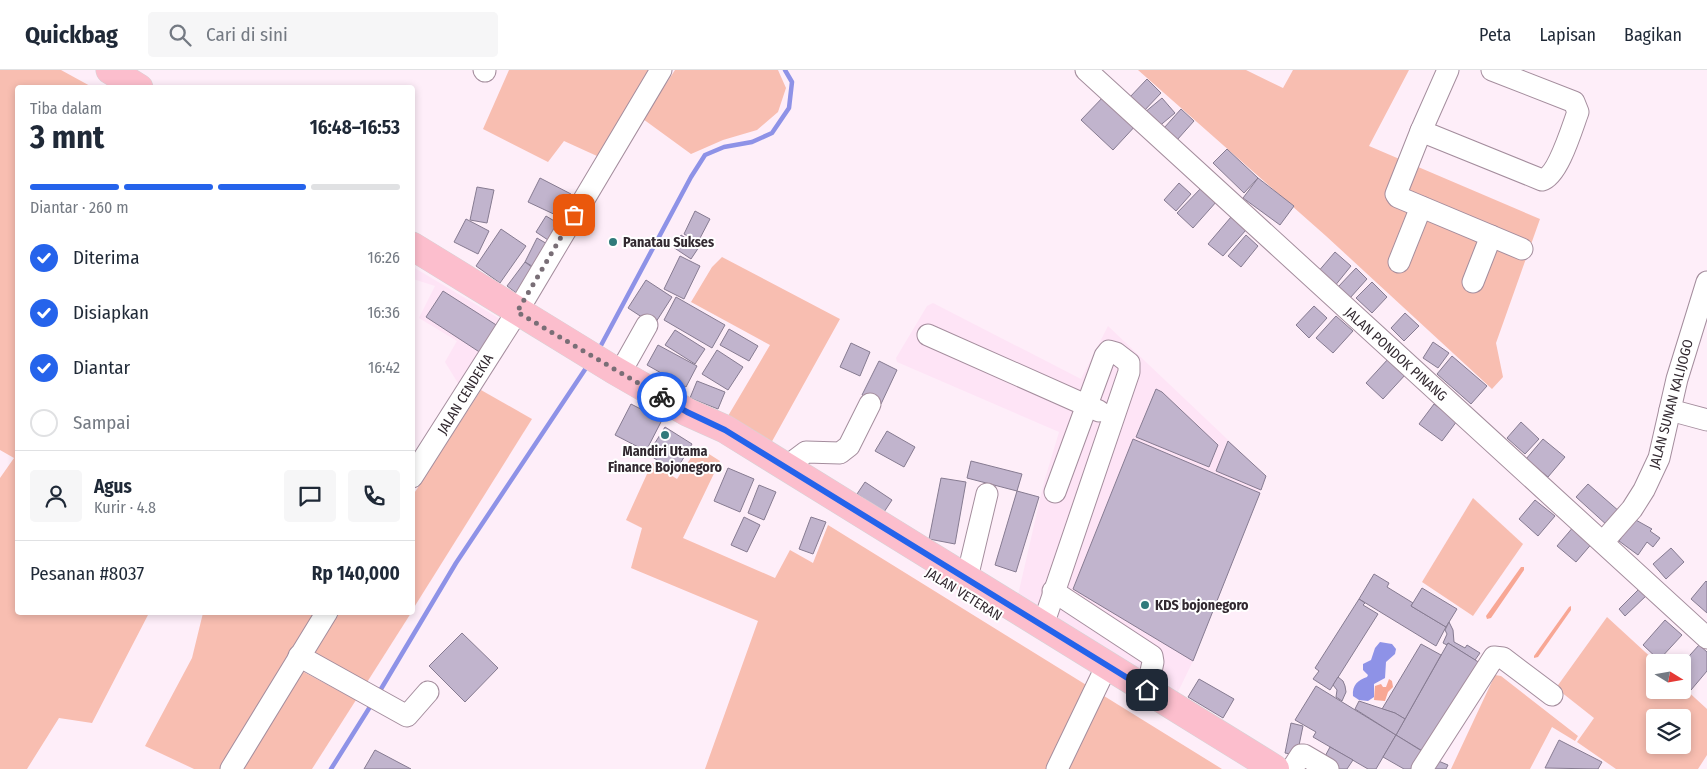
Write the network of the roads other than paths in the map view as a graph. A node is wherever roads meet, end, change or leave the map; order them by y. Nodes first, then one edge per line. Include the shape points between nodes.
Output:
1 (110, 70) edge
2 (661, 70) edge
3 (1086, 70) edge
4 (1448, 70) edge
5 (1492, 70) edge
6 (134, 85) edge
7 (1422, 131) junction
8 (1421, 207) junction
9 (1491, 236) junction
10 (415, 248) edge
11 (1522, 249) dead end
12 (1399, 262) dead end
13 (1473, 282) dead end
14 (1707, 282) edge
15 (517, 312) junction
16 (646, 325) dead end
17 (928, 335) dead end
18 (617, 372) junction
19 (870, 404) dead end
20 (1086, 407) junction
21 (1670, 410) junction
22 (687, 412) junction
23 (1114, 416) junction
24 (1707, 420) edge
25 (786, 467) junction
26 (415, 472) edge
27 (1055, 492) dead end
28 (988, 494) dead end
29 (1603, 542) junction
30 (967, 578) junction
31 (1053, 591) junction
32 (325, 615) edge
33 (1042, 625) junction
34 (1707, 638) edge
35 (299, 656) junction
36 (1103, 671) junction
37 (1147, 690) junction
38 (428, 692) dead end
39 (1552, 695) dead end
40 (231, 769) edge
41 (1057, 769) edge
42 (1247, 769) edge
43 (1275, 769) edge
44 (1292, 769) edge
45 (1328, 769) edge
46 (1422, 769) edge

1 - 6 main road
2 - 15 street, JALAN CENDEKIA
3 - 29 street, JALAN PONDOK PINANG
4 - 7 street
5 - 7 street via 1576,105 1578,112 1551,176 1542,180
7 - 8 street via 1396,194 1400,199
8 - 9 street
8 - 12 street
9 - 11 street
9 - 13 street
10 - 15 main road, JALAN VETERAN
14 - 21 street, JALAN SUNAN KALIJOGO
15 - 18 main road, JALAN VETERAN
15 - 26 street, JALAN CENDEKIA
16 - 18 street
17 - 20 street
18 - 22 main road, JALAN VETERAN
19 - 25 street via 849,446 840,453 806,452
20 - 23 street
20 - 23 street via 1106,356 1109,351 1116,353 1129,364 1129,372
20 - 27 street
21 - 24 street
21 - 29 street, JALAN SUNAN KALIJOGO via 1659,458 1644,490
22 - 25 main road, JALAN VETERAN via 725,430
22 - 36 main road, JALAN VETERAN via 717,442
23 - 31 street
25 - 30 main road, JALAN VETERAN
28 - 30 street
29 - 34 street, JALAN PONDOK PINANG
30 - 33 main road, JALAN VETERAN
31 - 33 street
31 - 37 street via 1152,656
32 - 35 street
33 - 36 main road, JALAN VETERAN
35 - 38 street via 407,716
35 - 40 street
36 - 37 main road, JALAN VETERAN
36 - 41 street
36 - 42 main road, JALAN VETERAN
37 - 43 main road, JALAN VETERAN
39 - 46 street via 1503,658 1494,657
44 - 45 street via 1304,755

